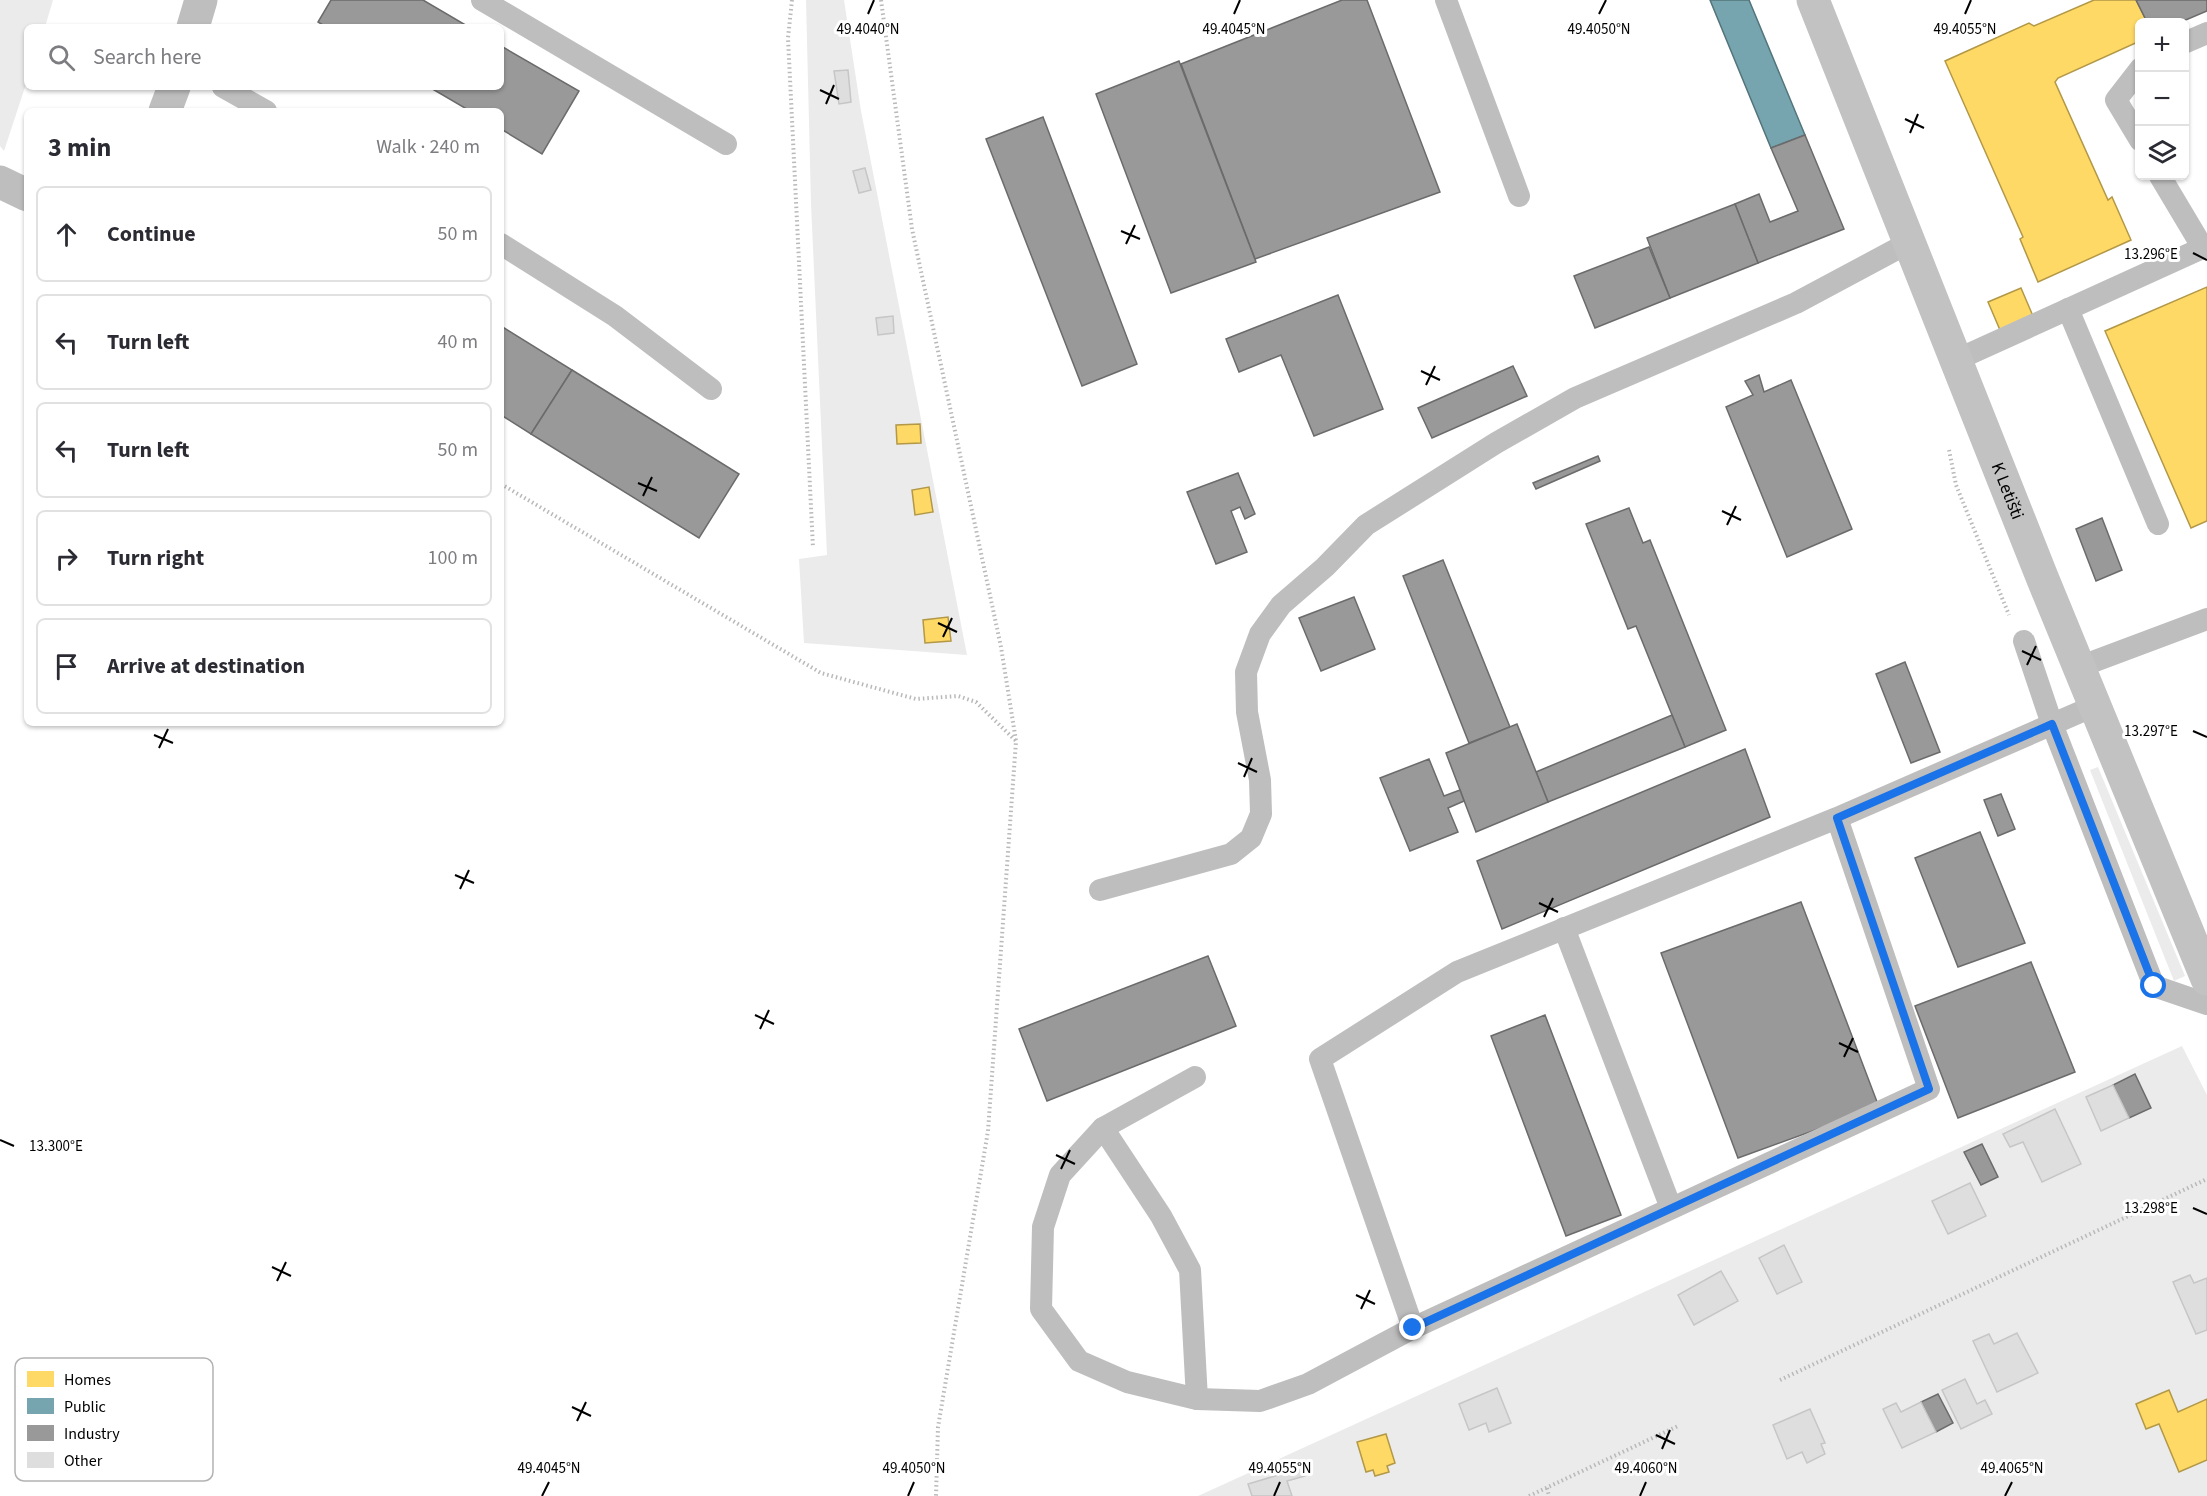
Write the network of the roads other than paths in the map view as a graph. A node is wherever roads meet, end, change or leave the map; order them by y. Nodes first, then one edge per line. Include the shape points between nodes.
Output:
1 (201, 0) edge
2 (482, 0) edge
3 (1446, 0) edge
4 (1814, 0) edge
5 (194, 24) edge
6 (2207, 33) edge
7 (2189, 41) edge
8 (2137, 72) edge
9 (173, 90) edge
10 (228, 90) edge
11 (166, 108) edge
12 (261, 108) edge
13 (2135, 133) edge
14 (726, 144) dead end
15 (2163, 180) edge
16 (0, 182) edge
17 (24, 194) edge
18 (1519, 196) dead end
19 (1910, 242) junction
20 (504, 246) edge
21 (2205, 247) edge
22 (2068, 309) junction
23 (1956, 360) junction
24 (711, 389) dead end
25 (2158, 524) dead end
26 (2207, 619) edge
27 (2024, 641) dead end
28 (2079, 667) junction
29 (2094, 706) junction
30 (2052, 724) junction
31 (1837, 818) junction
32 (1100, 890) dead end
33 (1564, 928) junction
34 (2207, 979) edge
35 (2207, 1004) edge
36 (1195, 1077) dead end
37 (1103, 1128) junction
38 (1671, 1208) junction
39 (1413, 1328) junction
40 (1197, 1400) junction

1 - 5 street
2 - 14 lane
3 - 18 lane
4 - 19 main road, K Letišti
6 - 7 lane
8 - 13 lane via 2116,100
9 - 11 street
10 - 12 lane
15 - 21 lane
16 - 17 street
19 - 23 main road, K Letišti
19 - 32 lane via 1796,303 1575,398 1366,525 1281,605 1260,634 1246,672 1247,712 1260,780 1261,814 1251,838 1231,854
20 - 24 lane via 615,315
21 - 22 lane
22 - 23 lane
22 - 25 lane
23 - 28 main road, K Letišti
26 - 28 lane
27 - 30 lane
28 - 29 main road, K Letišti
29 - 30 lane
29 - 34 main road, K Letišti
30 - 31 lane
30 - 35 lane via 2154,986
31 - 33 lane
31 - 38 lane via 1929,1089
33 - 38 lane
33 - 39 lane via 1457,972 1320,1059
36 - 37 lane
37 - 40 lane via 1161,1216 1190,1270
37 - 40 lane via 1060,1175 1043,1227 1041,1309 1079,1361 1127,1382
38 - 39 lane
39 - 40 lane via 1308,1384 1260,1401

